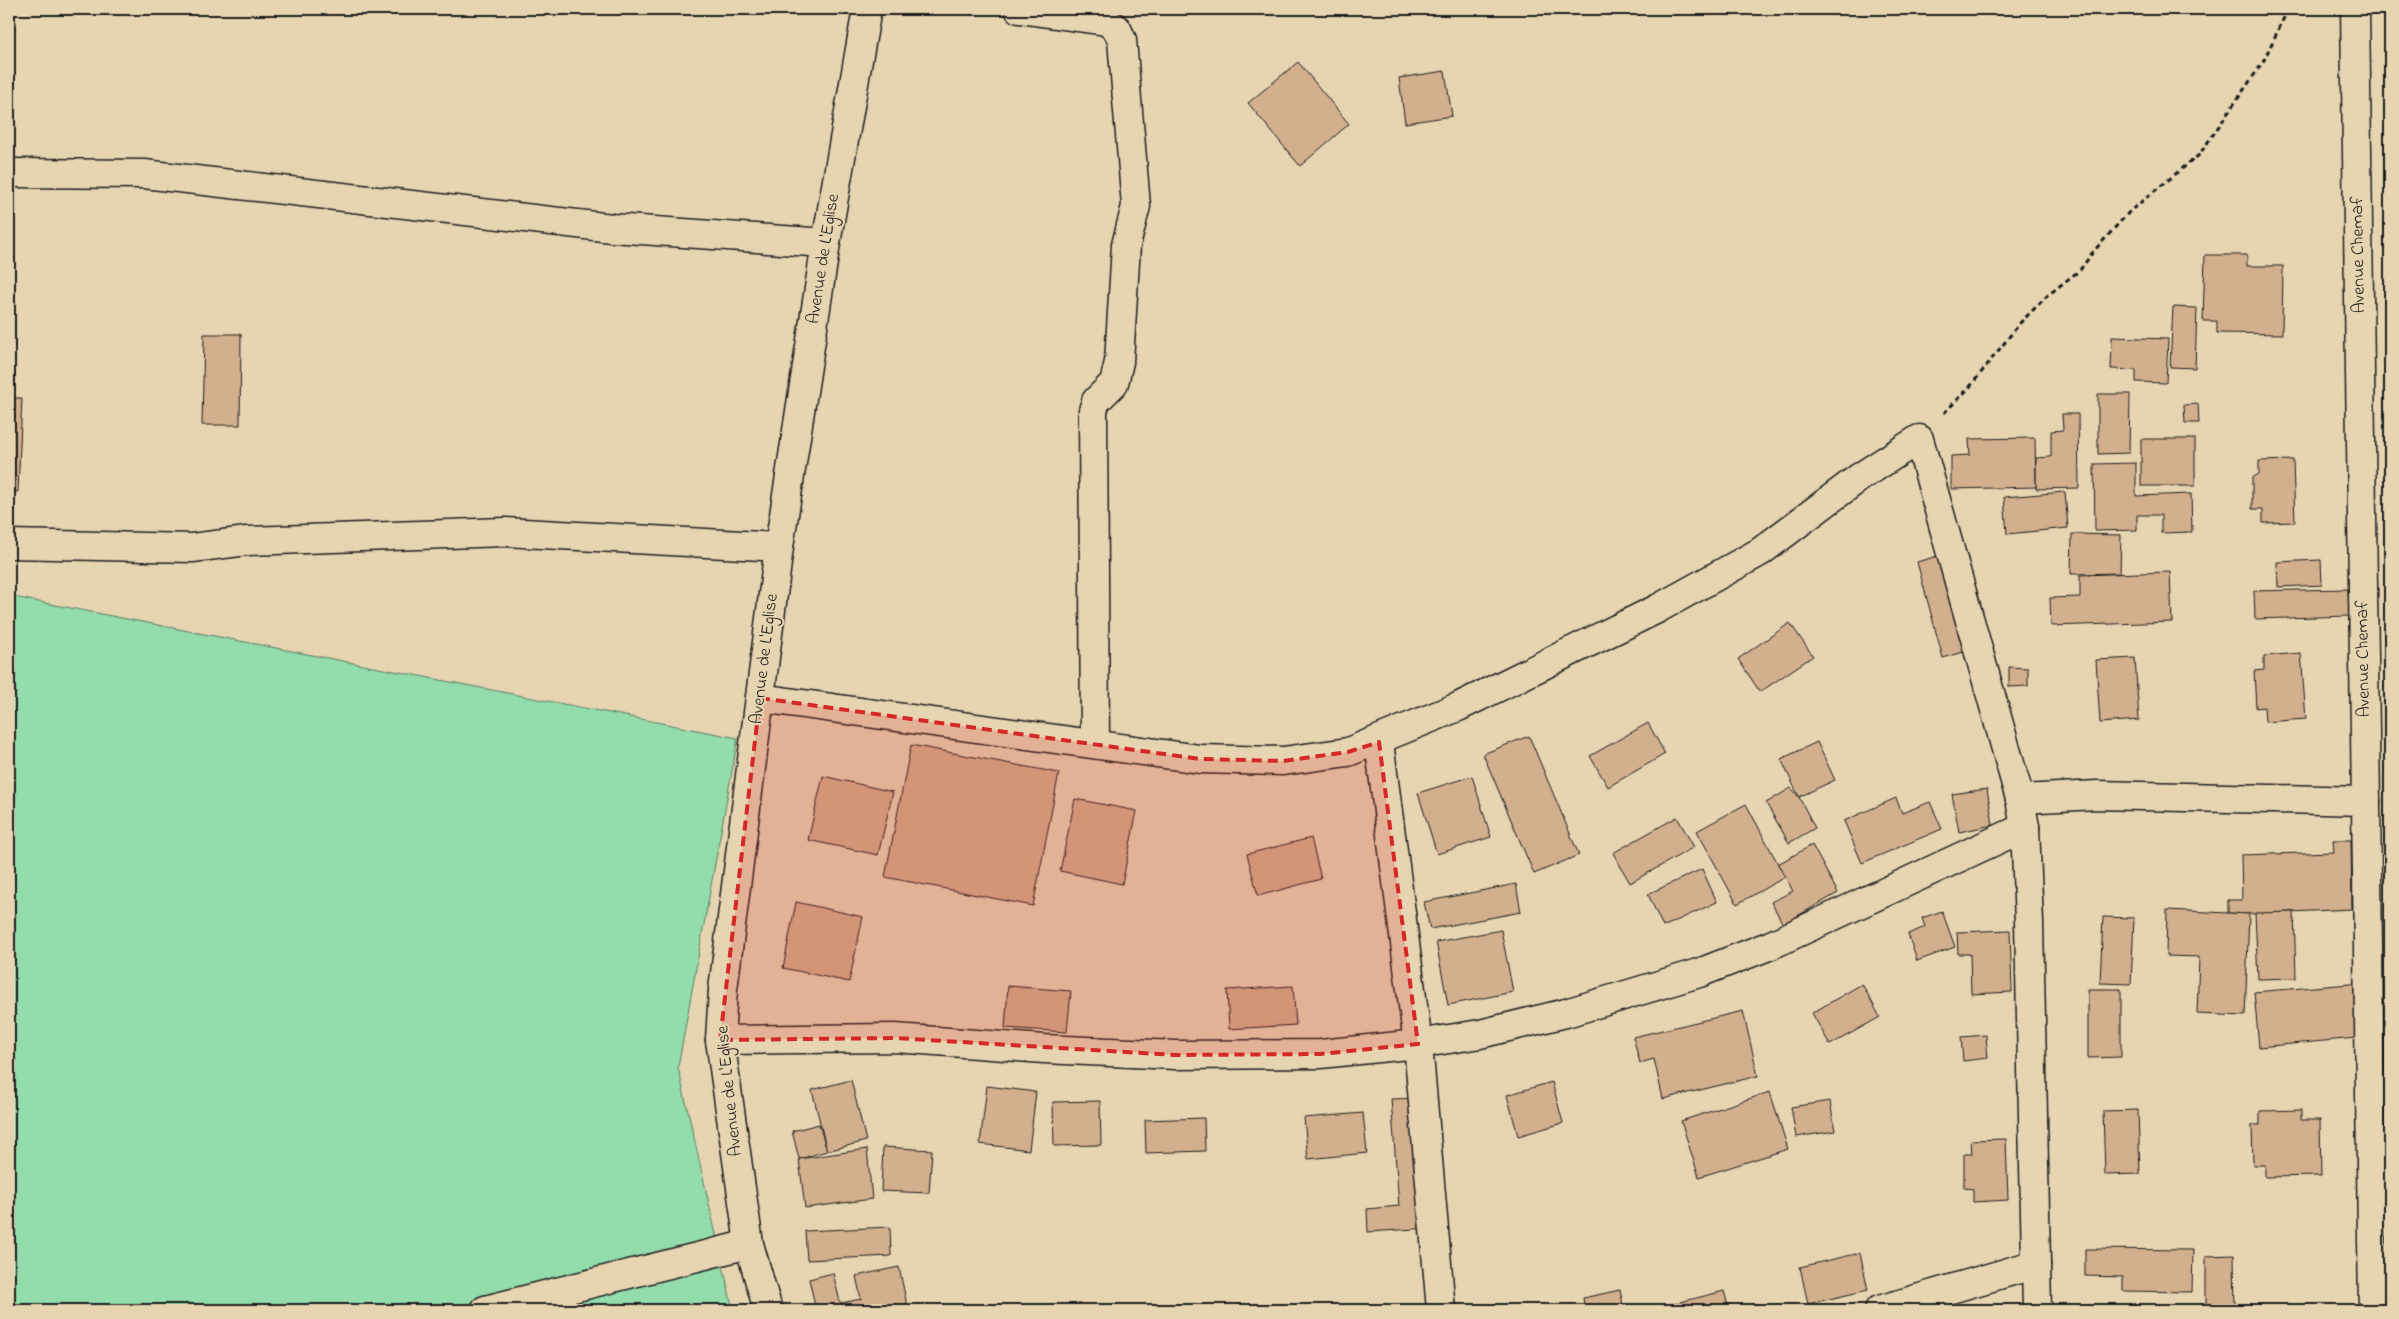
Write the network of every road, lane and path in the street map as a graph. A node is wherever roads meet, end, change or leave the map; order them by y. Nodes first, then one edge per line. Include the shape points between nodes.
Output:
1 (867, 9) edge
2 (1019, 9) edge
3 (2288, 9) edge
4 (2355, 9) edge
5 (9, 173) edge
6 (826, 243) junction
7 (1919, 439) junction
8 (9, 544) edge
9 (779, 547) junction
10 (760, 698) junction
11 (1379, 742) junction
12 (1095, 744) junction
13 (2020, 799) junction
14 (2366, 801) junction
15 (2025, 827) junction
16 (720, 1040) junction
17 (1418, 1044) junction
18 (749, 1244) junction
19 (2036, 1264) junction
20 (484, 1310) edge
21 (768, 1310) edge
22 (1441, 1310) edge
23 (1879, 1310) edge
24 (2037, 1310) edge
25 (2373, 1310) edge

1 - 6 street, Avenue de L'Eglise
2 - 12 street via 1106,21 1117,29 1122,40 1136,206 1126,245 1117,369 1114,383 1096,401 1093,411
3 - 7 path via 2263,62 2199,155 2130,211 2080,270 2020,323 1968,388
4 - 14 street, Avenue Chemaf
5 - 6 street via 144,174 612,228
6 - 9 street, Avenue de L'Eglise
7 - 11 street via 1860,477 1760,552 1658,609
7 - 13 street
8 - 9 street via 192,548 247,541 505,532
9 - 10 street, Avenue de L'Eglise
10 - 12 street
10 - 16 street, Avenue de L'Eglise
11 - 12 street via 1348,752 1283,761 1200,759
11 - 17 street
13 - 14 street via 2097,795
13 - 15 street
14 - 25 street, Avenue Chemaf
15 - 17 street via 1771,945 1699,973 1556,1015 1480,1034
15 - 19 street
16 - 17 street via 895,1038 1175,1056 1320,1054
16 - 18 street, Avenue de L'Eglise
17 - 22 street
18 - 20 street
18 - 21 street, Avenue de L'Eglise
19 - 23 street
19 - 24 street

